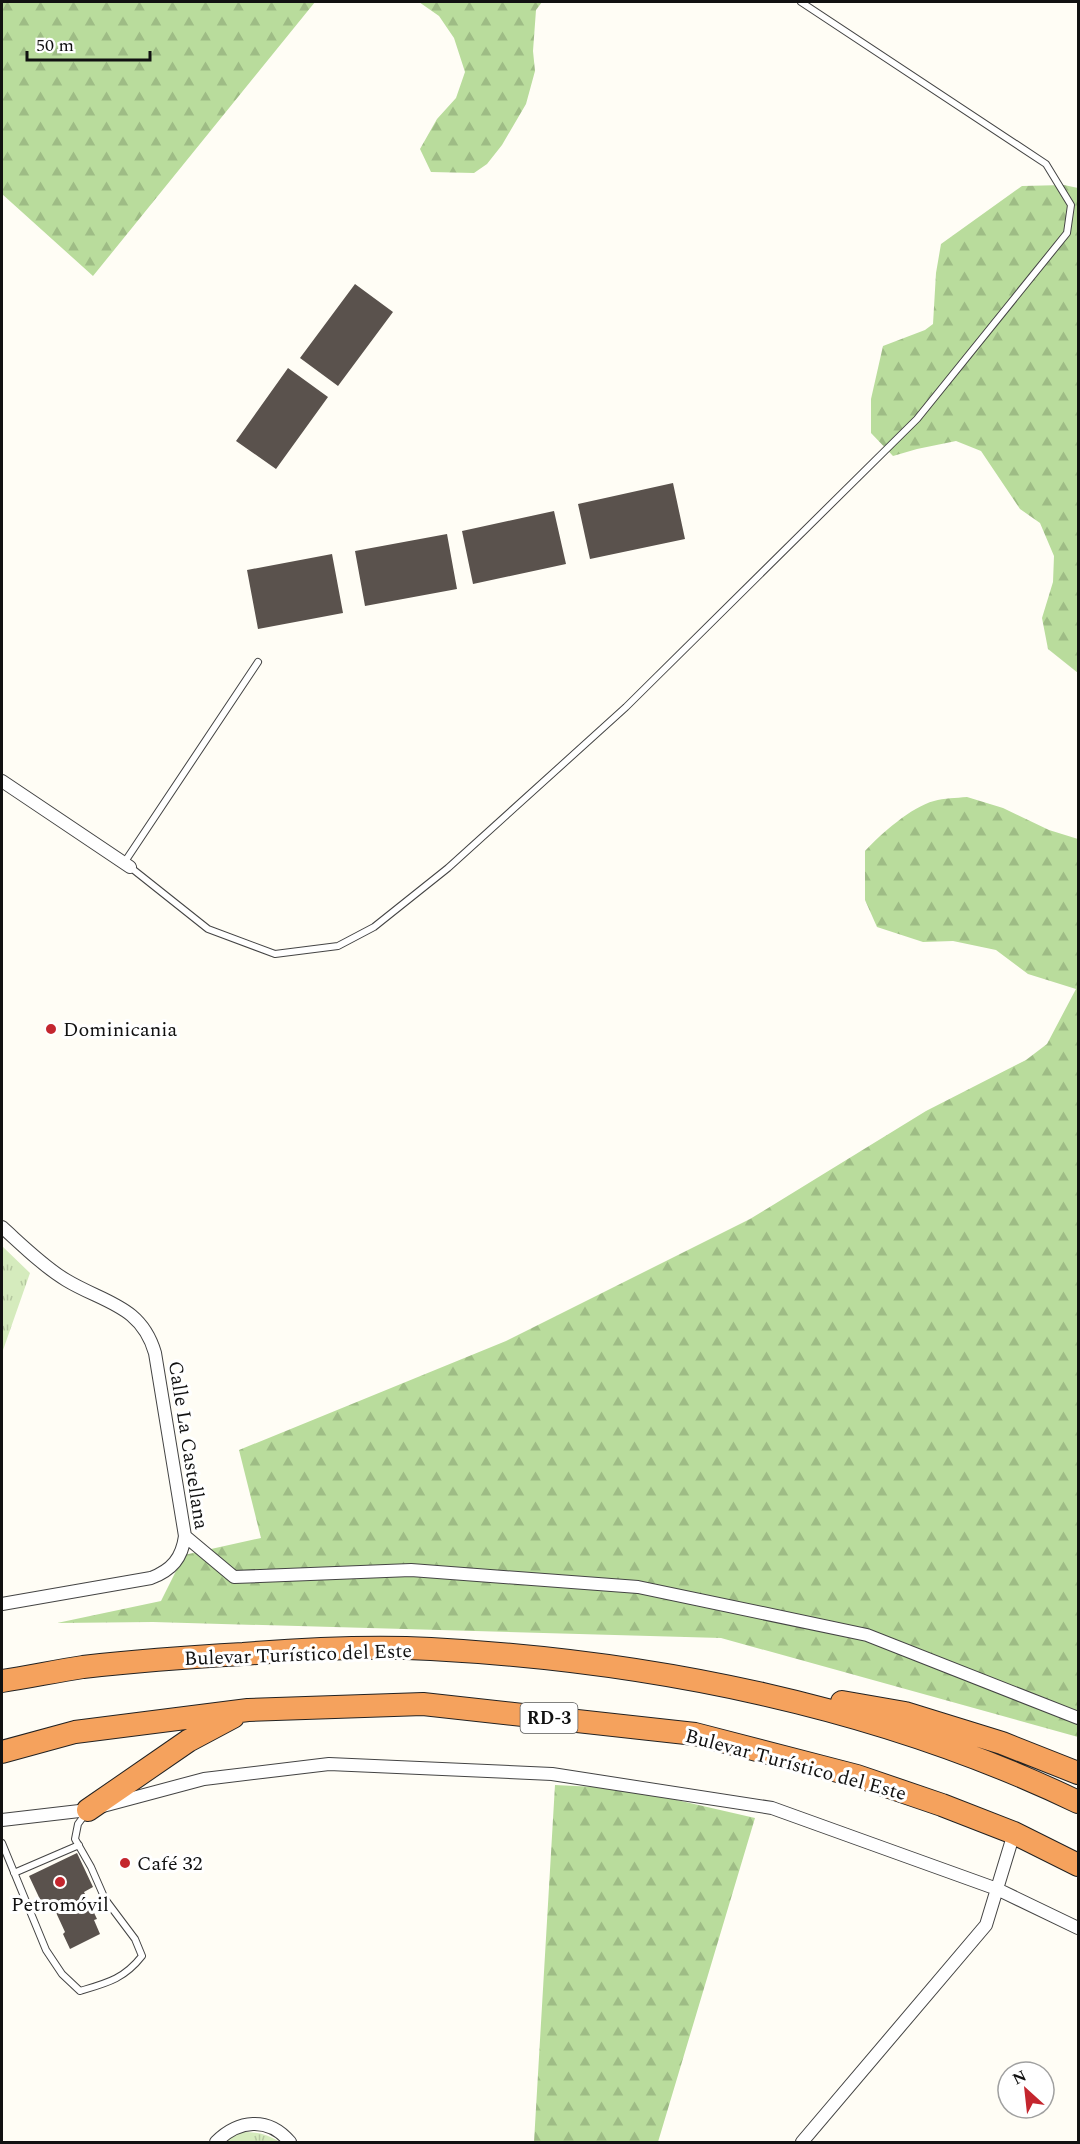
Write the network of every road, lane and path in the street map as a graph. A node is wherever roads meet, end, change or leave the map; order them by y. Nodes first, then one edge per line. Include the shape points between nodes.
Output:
1 (801, 2) edge
2 (258, 662) dead end
3 (2, 781) edge
4 (127, 865) junction
5 (2, 1227) edge
6 (185, 1536) junction
7 (2, 1604) edge
8 (2, 1681) edge
9 (791, 1700) junction
10 (248, 1710) junction
11 (1078, 1718) edge
12 (2, 1752) edge
13 (1078, 1773) edge
14 (1078, 1802) edge
15 (88, 1810) junction
16 (2, 1820) edge
17 (1014, 1833) junction
18 (2, 1843) edge
19 (79, 1845) junction
20 (1078, 1865) edge
21 (14, 1873) junction
22 (998, 1889) junction
23 (1078, 1928) edge
24 (216, 2142) edge
25 (290, 2142) edge
26 (802, 2142) edge

1 - 4 lane via 1046,164 1071,205 1067,233 917,419 626,707 448,868 374,927 338,946 275,954 208,929
2 - 4 lane
3 - 4 street
5 - 6 street, Calle La Castellana via 65,1279 127,1311 150,1336
6 - 7 street, Calle La Castellana via 179,1558 162,1574
6 - 11 street via 234,1577 411,1570 638,1587 867,1635
8 - 9 highway, Bulevar Turístico del Este via 82,1667 176,1658 349,1648 430,1649 573,1662 707,1682
9 - 13 highway via 836,1701 905,1713 1002,1743
9 - 14 highway, Bulevar Turístico del Este via 958,1752
10 - 12 highway, Bulevar Turístico del Este / RD-3 via 75,1732
10 - 15 highway via 188,1741
10 - 17 highway, Bulevar Turístico del Este / RD-3 via 423,1704 695,1734 856,1776
15 - 16 street
15 - 19 lane via 78,1824 75,1839
15 - 22 street via 204,1779 329,1764 552,1774 772,1808
17 - 20 highway, Bulevar Turístico del Este / RD-3
17 - 22 street
18 - 21 lane
19 - 21 lane
19 - 21 lane via 105,1899 135,1939 142,1956 131,1970 113,1981 80,1991 62,1974 46,1950
22 - 23 street
22 - 26 street via 986,1925
24 - 25 street via 240,2126 255,2124 271,2127

